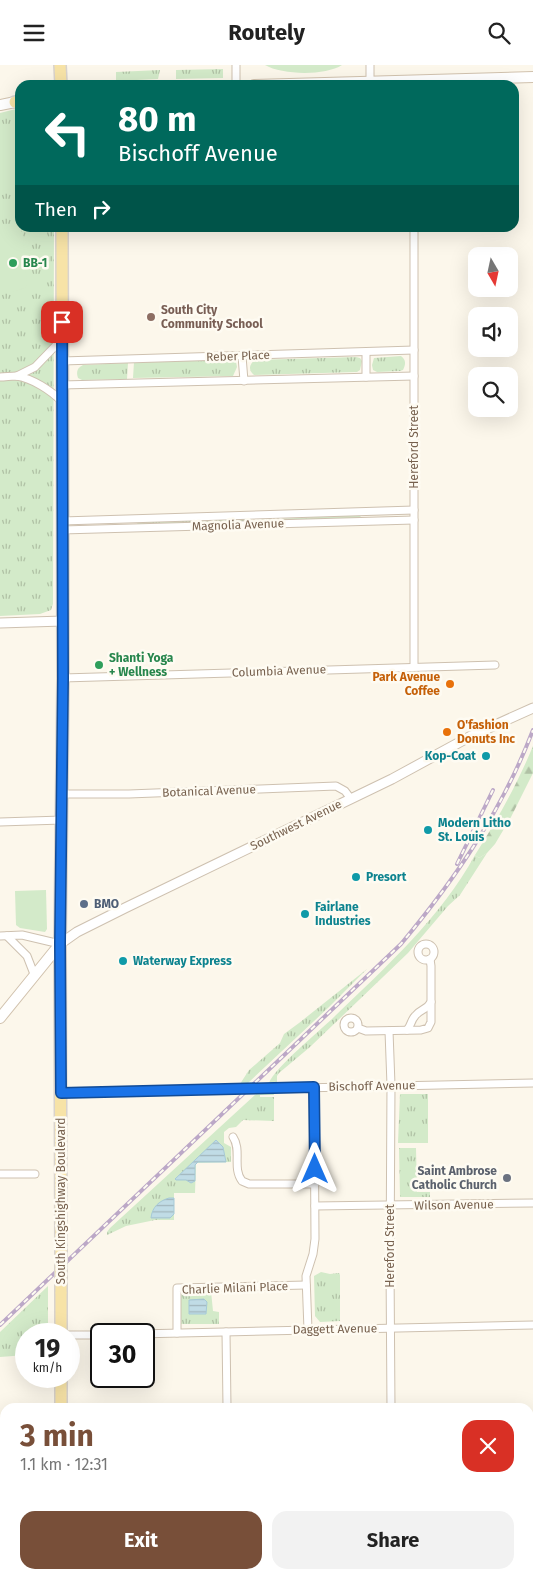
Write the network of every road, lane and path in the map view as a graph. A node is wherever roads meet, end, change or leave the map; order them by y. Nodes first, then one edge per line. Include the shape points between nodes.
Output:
1 (60, 65) edge
2 (236, 65) edge
3 (370, 65) edge
4 (533, 77) edge
5 (61, 80) edge
6 (236, 80) edge
7 (370, 80) edge
8 (474, 80) edge
9 (15, 102) edge
10 (0, 105) edge
11 (62, 232) edge
12 (414, 232) edge
13 (62, 339) junction
14 (414, 350) junction
15 (366, 352) junction
16 (242, 355) junction
17 (62, 361) junction
18 (17, 376) junction
19 (414, 376) junction
20 (0, 377) edge
21 (366, 377) junction
22 (244, 381) junction
23 (62, 385) junction
24 (62, 402) junction
25 (414, 510) junction
26 (250, 515) junction
27 (414, 520) junction
28 (250, 525) junction
29 (62, 526) junction
30 (63, 621) junction
31 (0, 623) edge
32 (495, 665) dead end
33 (414, 667) junction
34 (63, 678) junction
35 (530, 709) edge
36 (62, 794) junction
37 (351, 799) junction
38 (62, 820) junction
39 (0, 822) edge
40 (4, 936) edge
41 (60, 944) junction
42 (430, 959) dead end
43 (34, 974) junction
44 (431, 1001) junction
45 (0, 1018) edge
46 (358, 1028) dead end
47 (406, 1030) junction
48 (389, 1031) junction
49 (533, 1083) edge
50 (391, 1085) junction
51 (314, 1087) junction
52 (61, 1093) junction
53 (233, 1137) dead end
54 (35, 1174) dead end
55 (0, 1175) edge
56 (315, 1184) junction
57 (533, 1203) edge
58 (315, 1206) junction
59 (391, 1206) junction
60 (306, 1285) junction
61 (61, 1323) edge
62 (533, 1325) edge
63 (391, 1328) junction
64 (308, 1330) junction
65 (226, 1331) junction
66 (177, 1333) junction
67 (155, 1334) edge
68 (62, 1388) edge
69 (62, 1403) edge
70 (227, 1403) edge
71 (391, 1403) edge

1 - 5 main road
2 - 6 street
3 - 7 street
4 - 8 main road
9 - 10 main road
11 - 13 main road, South Kingshighway Boulevard
12 - 14 street, Hereford Street
13 - 17 main road, South Kingshighway Boulevard
13 - 18 street via 35,367
14 - 15 street, Reber Place
14 - 19 street, Hereford Street
15 - 16 street, Reber Place
15 - 21 street
16 - 17 street, Reber Place
16 - 22 street
17 - 23 main road, South Kingshighway Boulevard
18 - 20 street
18 - 24 street via 48,390
19 - 21 street, Reber Place
19 - 25 street, Hereford Street
21 - 22 street, Reber Place
22 - 23 street, Reber Place
23 - 24 main road, South Kingshighway Boulevard
24 - 29 main road, South Kingshighway Boulevard
25 - 26 street, Magnolia Avenue
25 - 27 street, Hereford Street
26 - 28 street
26 - 29 street, Magnolia Avenue
27 - 28 street, Magnolia Avenue
27 - 33 street, Hereford Street
28 - 29 street, Magnolia Avenue
29 - 30 main road, South Kingshighway Boulevard
30 - 31 street
30 - 34 main road, South Kingshighway Boulevard
32 - 33 street, Columbia Avenue
33 - 34 street, Columbia Avenue
34 - 36 main road, South Kingshighway Boulevard
35 - 37 street, Southwest Avenue
36 - 37 street, Botanical Avenue via 336,786
36 - 38 main road, South Kingshighway Boulevard
37 - 41 street, Southwest Avenue via 125,908
38 - 39 street
38 - 41 main road, South Kingshighway Boulevard
40 - 41 street via 22,935
40 - 43 street via 27,955
41 - 43 main road
41 - 52 main road, South Kingshighway Boulevard
42 - 44 street
43 - 45 main road
44 - 47 street
44 - 47 street via 431,1025 424,1029
46 - 48 street
47 - 48 street
48 - 50 street, Hereford Street
49 - 50 street, Bischoff Avenue
50 - 51 street, Bischoff Avenue
50 - 59 street, Hereford Street
51 - 52 street, Bischoff Avenue
51 - 56 street
52 - 61 main road, South Kingshighway Boulevard, bridge
53 - 56 street via 242,1181 249,1184
54 - 55 street
56 - 58 street
57 - 59 street, Wilson Avenue
58 - 59 street, Wilson Avenue
58 - 60 street via 314,1247
59 - 63 street, Hereford Street
60 - 64 street
60 - 66 street, Charlie Milani Place via 177,1288
62 - 63 street, Daggett Avenue
63 - 64 street, Daggett Avenue
63 - 71 street, Hereford Street
64 - 65 street, Daggett Avenue
65 - 66 street, Daggett Avenue
65 - 70 street
66 - 67 street, Daggett Avenue
68 - 69 main road

